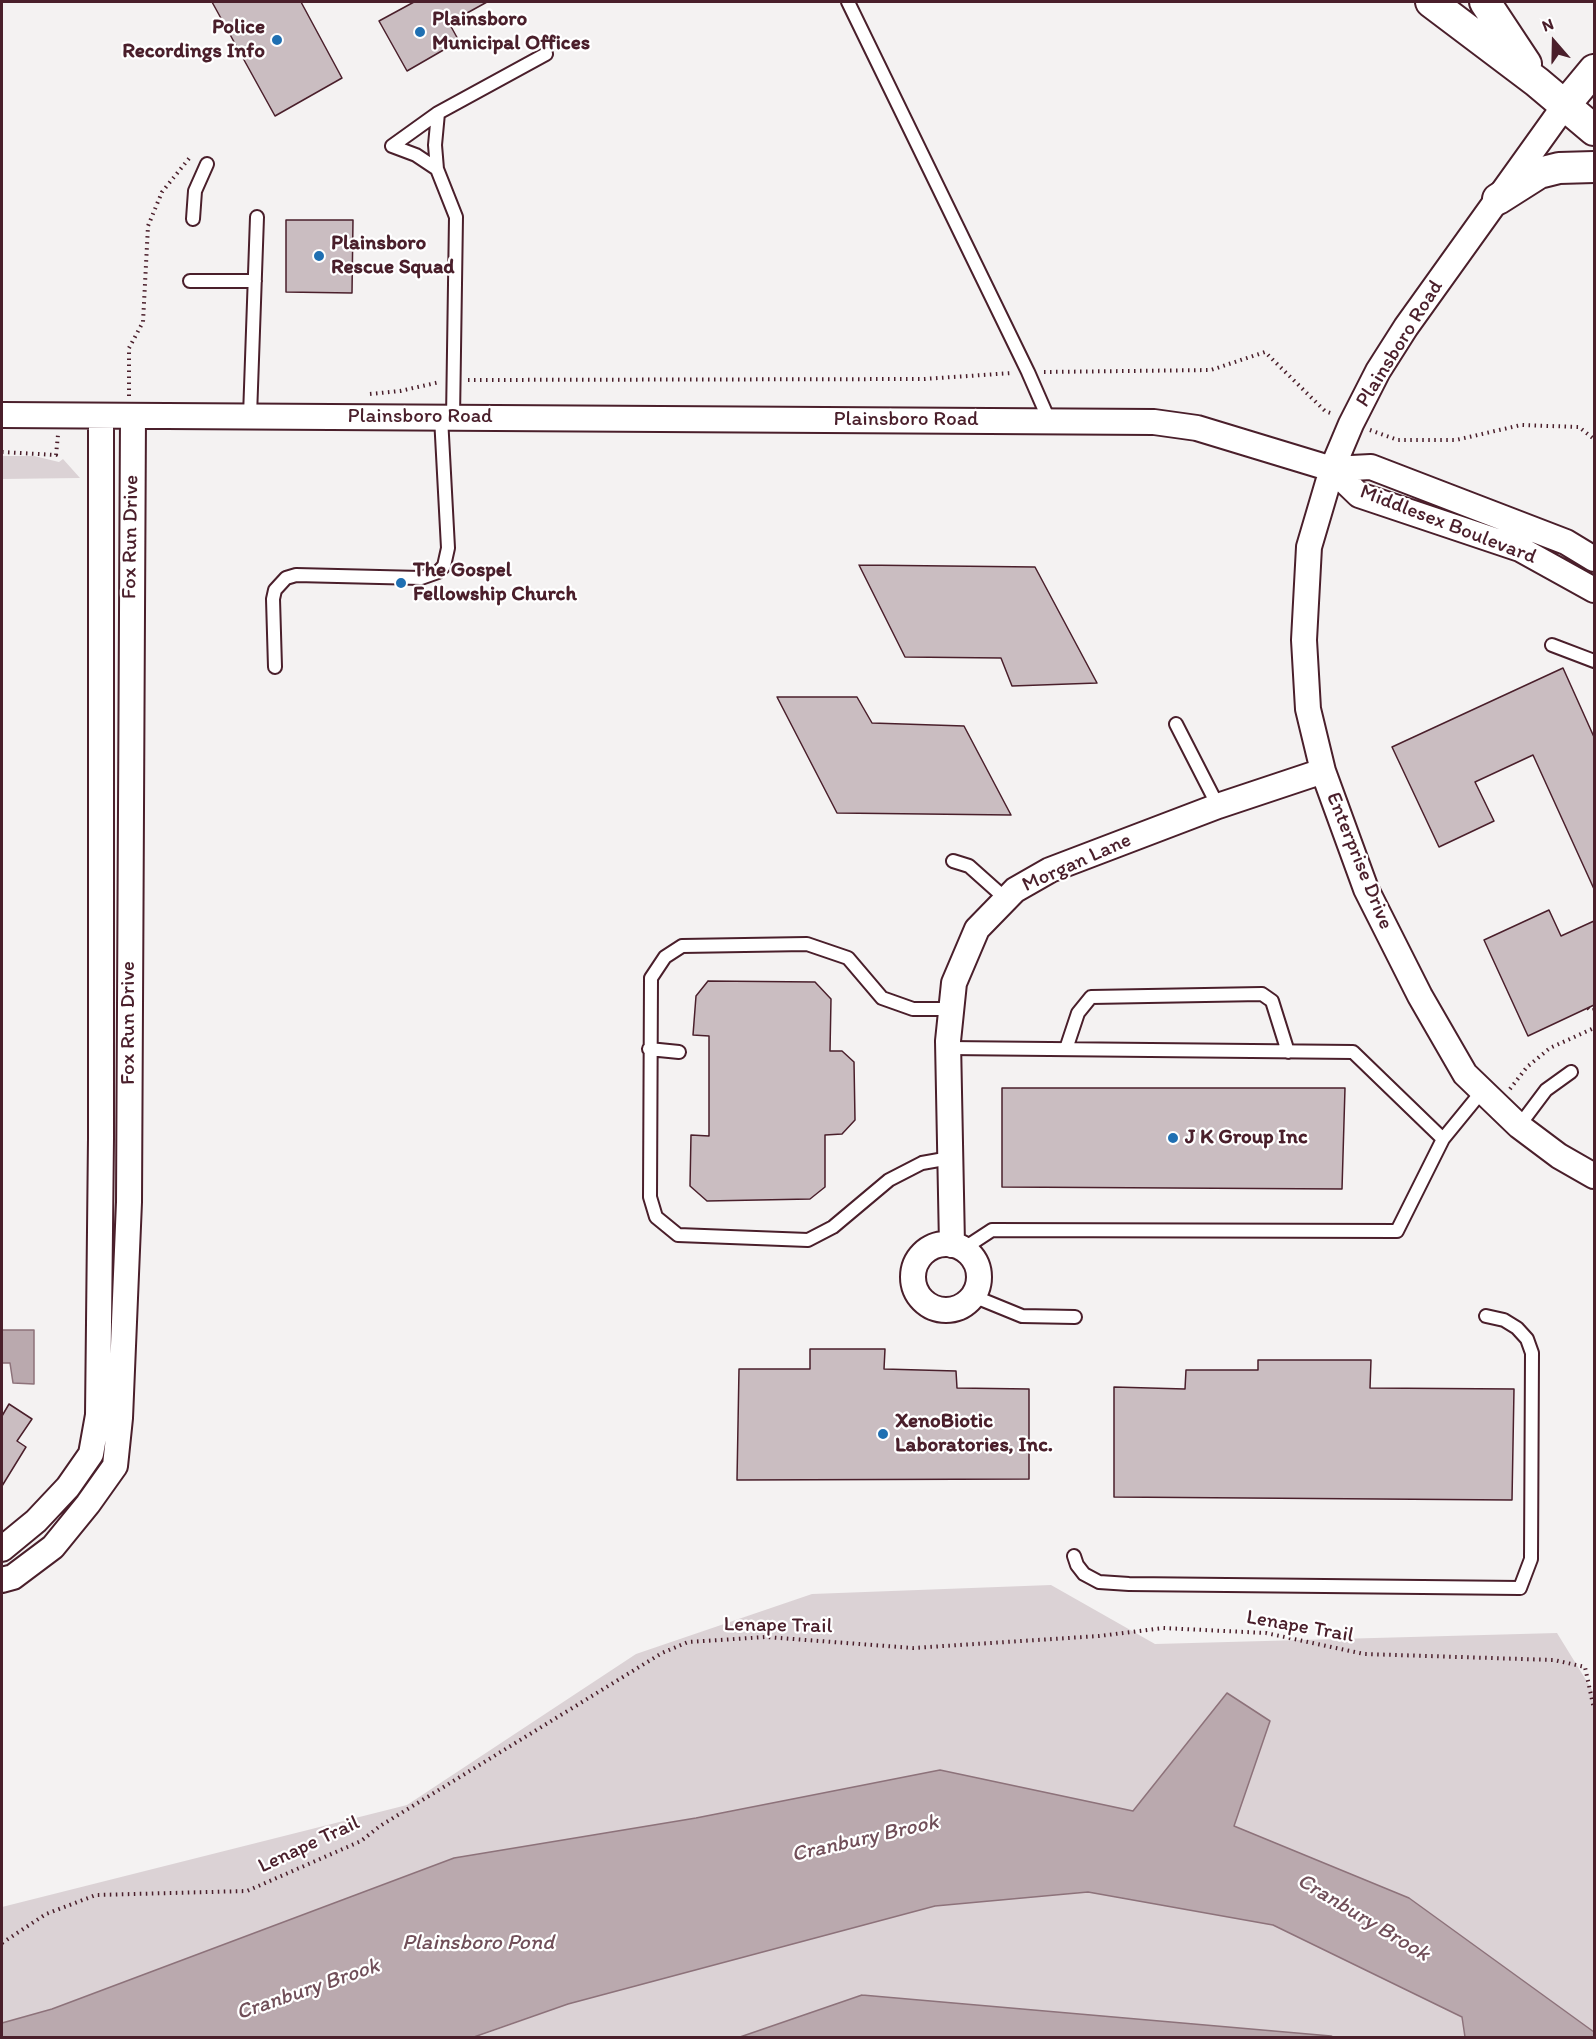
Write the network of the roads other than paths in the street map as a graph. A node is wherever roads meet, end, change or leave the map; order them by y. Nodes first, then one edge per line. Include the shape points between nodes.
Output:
1 (848, 2) edge
2 (1431, 2) edge
3 (1485, 2) edge
4 (546, 54) dead end
5 (1594, 70) edge
6 (1537, 82) junction
7 (1566, 105) junction
8 (438, 113) junction
9 (1594, 130) edge
10 (207, 164) dead end
11 (1594, 166) edge
12 (437, 169) junction
13 (1498, 199) junction
14 (257, 217) dead end
15 (193, 219) dead end
16 (190, 281) dead end
17 (255, 281) junction
18 (134, 402) junction
19 (2, 415) edge
20 (101, 416) junction
21 (250, 416) junction
22 (447, 417) junction
23 (1049, 420) junction
24 (1332, 469) junction
25 (1594, 559) edge
26 (1594, 590) edge
27 (1552, 645) dead end
28 (1594, 661) edge
29 (275, 667) dead end
30 (1176, 724) dead end
31 (1323, 771) junction
32 (1218, 806) junction
33 (953, 861) dead end
34 (1006, 899) junction
35 (951, 1009) junction
36 (948, 1048) junction
37 (649, 1049) junction
38 (1066, 1049) junction
39 (679, 1052) dead end
40 (1288, 1052) junction
41 (1571, 1072) dead end
42 (1483, 1090) junction
43 (1519, 1126) junction
44 (1443, 1139) junction
45 (950, 1158) junction
46 (1594, 1176) edge
47 (958, 1247) junction
48 (973, 1296) junction
49 (1486, 1316) dead end
50 (1075, 1317) dead end
51 (2, 1550) edge
52 (1074, 1556) dead end
53 (2, 1580) edge

1 - 23 lane
2 - 6 street
3 - 6 street
4 - 8 lane
5 - 7 street
6 - 7 street
7 - 9 street
7 - 13 street, Plainsboro Road
8 - 12 lane
8 - 12 lane via 392,146
10 - 15 lane via 195,191
11 - 13 street via 1539,173
12 - 22 lane via 456,217 454,380
13 - 24 street, Plainsboro Road via 1378,371
14 - 17 lane
16 - 17 lane
17 - 21 lane
18 - 20 street, Plainsboro Road
18 - 21 street, Plainsboro Road
18 - 53 street, Fox Run Drive via 129,1191 115,1466 53,1547 13,1577
19 - 20 street, Plainsboro Road
20 - 51 street, Fox Run Drive via 98,1415 91,1454 74,1479 36,1521
21 - 22 street, Plainsboro Road
22 - 23 street, Plainsboro Road
22 - 29 lane via 448,548 444,566 421,578 286,578 275,590 273,599
23 - 24 street, Plainsboro Road via 1154,422 1197,428
24 - 25 street, Middlesex Boulevard via 1371,467 1566,542
24 - 26 street, Middlesex Boulevard via 1359,495 1520,549
24 - 31 street, Enterprise Drive via 1310,548 1304,640 1308,709
27 - 28 lane
30 - 32 lane
31 - 32 street, Morgan Lane
31 - 42 street, Enterprise Drive via 1366,889 1420,996 1466,1074
32 - 34 street, Morgan Lane via 1050,870
33 - 34 lane via 969,866
34 - 35 street, Morgan Lane via 977,929 954,983
35 - 36 street, Morgan Lane
35 - 37 lane via 913,1009 882,998 848,958 807,944 682,946 665,957 651,978
36 - 38 lane
36 - 45 street, Morgan Lane
37 - 39 lane
37 - 45 lane via 650,1197 656,1216 678,1235 808,1240 834,1227 889,1180 922,1163
38 - 40 lane
38 - 40 lane via 1078,1013 1091,996 1262,994 1272,1001
40 - 44 lane via 1353,1052
41 - 43 lane via 1546,1090
42 - 43 street, Enterprise Drive
42 - 44 lane
43 - 46 street, Enterprise Drive
44 - 47 lane via 1397,1231 992,1230
45 - 47 street, Morgan Lane
47 - 48 street via 972,1256 979,1272
47 - 48 street via 940,1245 922,1255 914,1272 918,1294 936,1308 947,1310 965,1304
48 - 50 lane via 1022,1316
49 - 52 lane via 1517,1328 1532,1353 1530,1559 1520,1588 1099,1582 1084,1574

